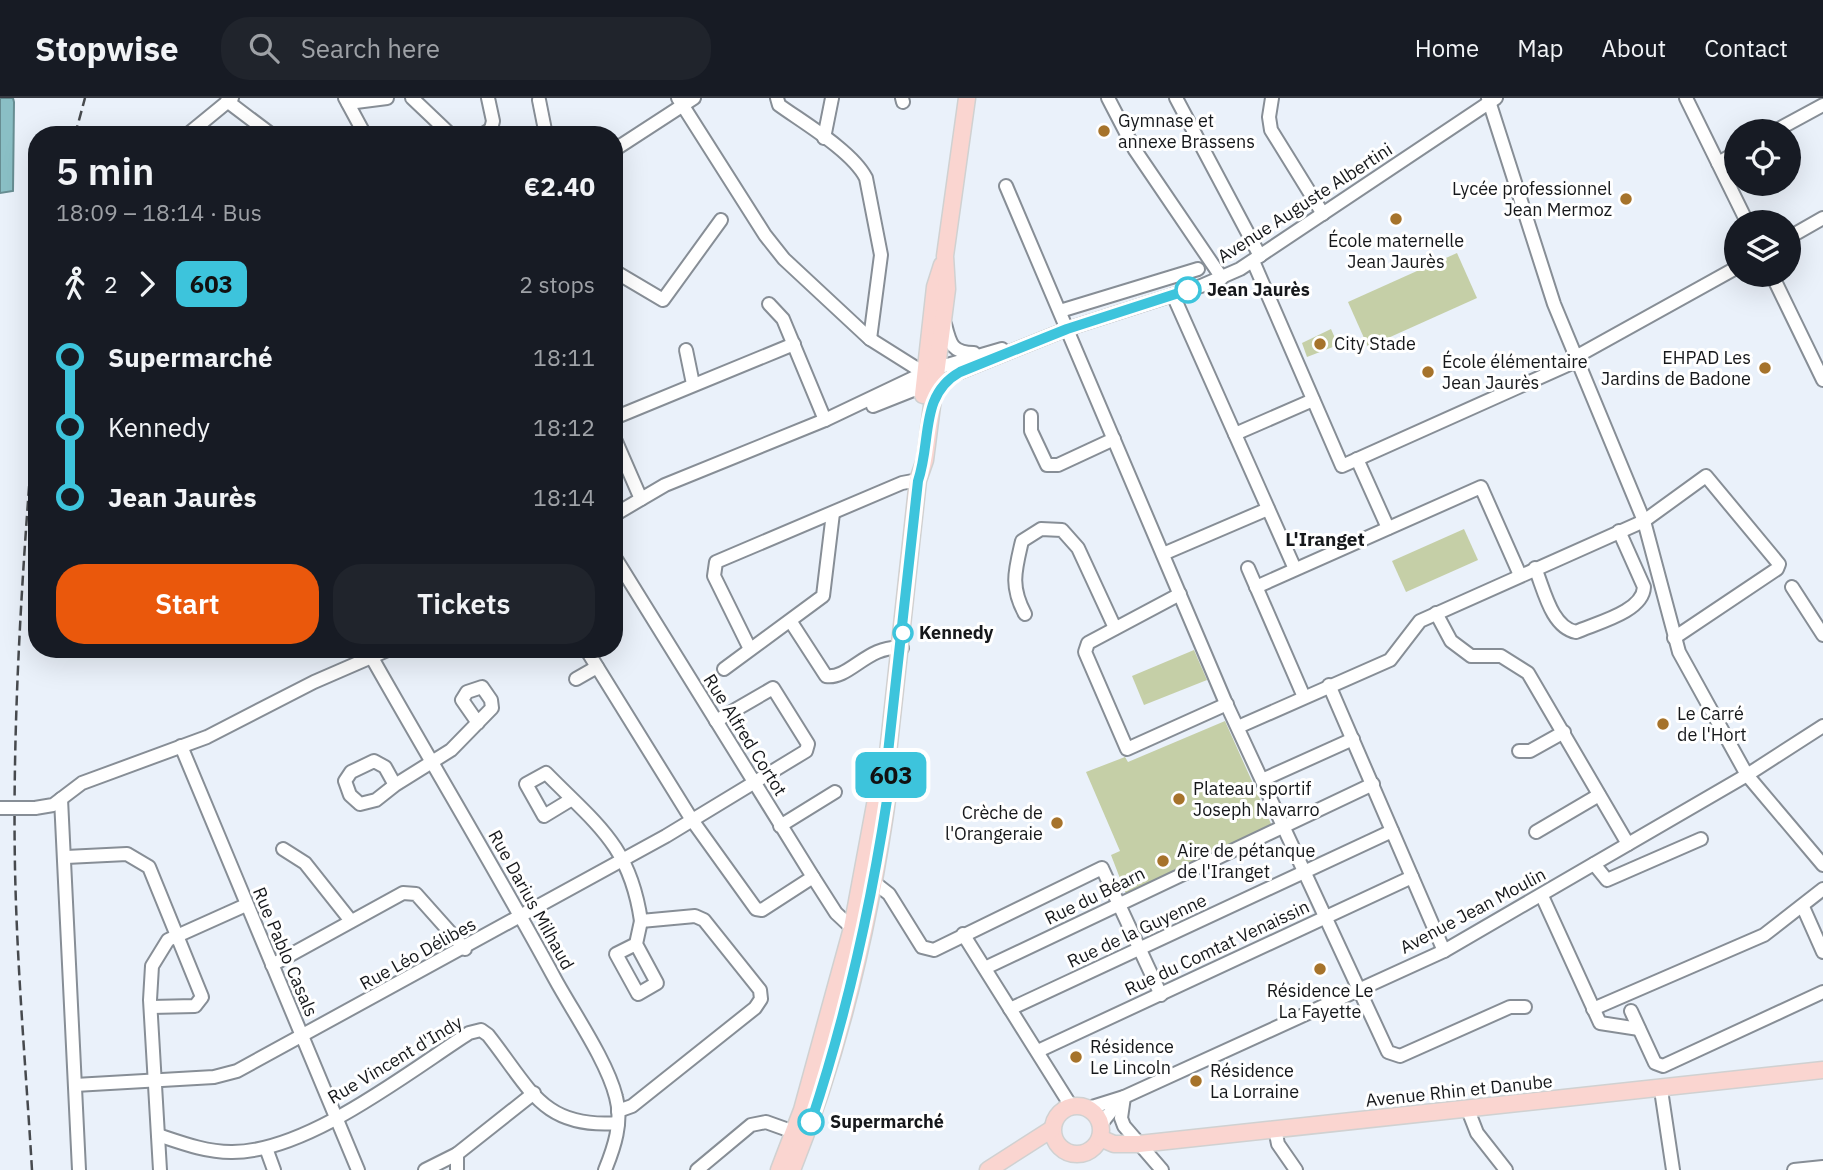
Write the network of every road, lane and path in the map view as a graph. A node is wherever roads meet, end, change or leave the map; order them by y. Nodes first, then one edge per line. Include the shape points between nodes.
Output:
1 (387, 98) edge
2 (412, 98) edge
3 (488, 98) edge
4 (776, 98) edge
5 (832, 98) edge
6 (967, 98) edge
7 (1108, 98) edge
8 (1176, 98) edge
9 (1272, 98) edge
10 (1686, 98) edge
11 (1491, 99) edge
12 (230, 100) edge
13 (539, 100) dead end
14 (346, 101) edge
15 (685, 101) edge
16 (1823, 105) edge
17 (1797, 119) edge
18 (198, 126) edge
19 (261, 126) edge
20 (360, 126) edge
21 (442, 126) edge
22 (492, 126) edge
23 (544, 126) edge
24 (824, 138) junction
25 (623, 144) edge
26 (1724, 160) edge
27 (1718, 163) junction
28 (1006, 186) dead end
29 (1741, 210) edge
30 (1323, 214) junction
31 (1823, 218) edge
32 (721, 220) dead end
33 (1801, 231) edge
34 (945, 256) junction
35 (1257, 259) junction
36 (1198, 269) dead end
37 (1724, 275) edge
38 (623, 276) edge
39 (1222, 278) junction
40 (1778, 287) edge
41 (1173, 295) junction
42 (769, 304) dead end
43 (944, 307) junction
44 (1060, 312) junction
45 (1067, 329) junction
46 (870, 339) junction
47 (1041, 340) junction
48 (794, 344) junction
49 (1012, 347) junction
50 (685, 350) dead end
51 (992, 351) junction
52 (1577, 359) junction
53 (964, 370) junction
54 (1823, 380) edge
55 (923, 382) junction
56 (693, 384) junction
57 (1313, 400) junction
58 (623, 414) edge
59 (1031, 416) dead end
60 (825, 420) junction
61 (1235, 434) junction
62 (1114, 439) junction
63 (623, 458) edge
64 (1357, 459) junction
65 (919, 477) junction
66 (641, 499) junction
67 (1268, 509) junction
68 (623, 510) edge
69 (833, 513) junction
70 (1644, 521) junction
71 (1388, 528) junction
72 (1619, 531) junction
73 (1163, 554) junction
74 (1248, 568) dead end
75 (1535, 568) junction
76 (1295, 569) junction
77 (623, 571) edge
78 (1520, 575) junction
79 (1256, 587) junction
80 (1793, 587) dead end
81 (1180, 594) junction
82 (1436, 613) junction
83 (1025, 614) dead end
84 (791, 622) junction
85 (1115, 628) junction
86 (1823, 635) edge
87 (1674, 638) junction
88 (901, 648) junction
89 (750, 649) junction
90 (361, 658) edge
91 (371, 658) edge
92 (592, 658) edge
93 (597, 667) junction
94 (724, 669) dead end
95 (576, 679) dead end
96 (1329, 685) junction
97 (1304, 697) junction
98 (1227, 705) junction
99 (716, 721) junction
100 (478, 723) dead end
101 (1823, 726) edge
102 (1238, 727) junction
103 (1564, 732) junction
104 (1353, 739) junction
105 (181, 746) junction
106 (1519, 751) dead end
107 (888, 753) junction
108 (432, 763) junction
109 (1747, 775) junction
110 (1262, 780) junction
111 (754, 782) junction
112 (1373, 784) junction
113 (395, 785) dead end
114 (835, 792) dead end
115 (1599, 795) junction
116 (61, 799) junction
117 (572, 799) dead end
118 (0, 802) edge
119 (35, 805) junction
120 (0, 808) edge
121 (692, 820) junction
122 (780, 826) junction
123 (1284, 826) junction
124 (1392, 831) junction
125 (1536, 832) dead end
126 (1701, 839) dead end
127 (1628, 844) junction
128 (283, 849) dead end
129 (66, 857) junction
130 (624, 859) junction
131 (1594, 864) junction
132 (1823, 865) edge
133 (1305, 871) junction
134 (813, 877) junction
135 (1412, 877) junction
136 (875, 883) junction
137 (1823, 888) edge
138 (1542, 896) junction
139 (1119, 904) junction
140 (246, 905) junction
141 (1803, 907) junction
142 (521, 916) junction
143 (1326, 916) junction
144 (351, 921) junction
145 (641, 921) junction
146 (852, 928) junction
147 (963, 934) junction
148 (177, 935) junction
149 (636, 944) dead end
150 (465, 949) junction
151 (1140, 950) junction
152 (1444, 951) junction
153 (1823, 952) edge
154 (272, 965) junction
155 (985, 968) junction
156 (1359, 988) junction
157 (1823, 992) edge
158 (1161, 995) junction
159 (849, 997) junction
160 (151, 1007) junction
161 (1525, 1007) dead end
162 (1010, 1009) junction
163 (1593, 1009) junction
164 (1631, 1011) dead end
165 (1639, 1029) junction
166 (301, 1036) junction
167 (823, 1036) junction
168 (1038, 1051) junction
169 (1823, 1070) edge
170 (155, 1080) junction
171 (826, 1081) junction
172 (75, 1086) junction
173 (1661, 1090) junction
174 (534, 1093) junction
175 (1124, 1097) junction
176 (1071, 1106) junction
177 (1089, 1108) junction
178 (1468, 1110) junction
179 (336, 1117) junction
180 (618, 1117) junction
181 (1052, 1129) junction
182 (1275, 1129) junction
183 (1100, 1131) junction
184 (794, 1132) junction
185 (158, 1135) junction
186 (1139, 1144) junction
187 (266, 1148) junction
188 (1060, 1148) junction
189 (457, 1154) junction
190 (1823, 1167) edge
191 (79, 1170) edge
192 (160, 1170) edge
193 (274, 1170) edge
194 (358, 1170) edge
195 (425, 1170) edge
196 (457, 1170) edge
197 (606, 1170) edge
198 (697, 1170) edge
199 (779, 1170) edge
200 (792, 1170) edge
201 (988, 1170) edge
202 (1003, 1170) edge
203 (1162, 1170) edge
204 (1296, 1170) edge
205 (1506, 1170) edge
206 (1673, 1170) edge
207 (1794, 1170) edge

1 - 14 street
2 - 21 street
3 - 22 street
4 - 24 street
5 - 24 street
6 - 34 main road
7 - 39 street via 1135,150
8 - 35 street
9 - 30 street via 1271,130
10 - 27 street
11 - 30 street, Avenue Auguste Albertini
11 - 52 street via 1547,284
12 - 18 street
12 - 19 street
13 - 23 street
14 - 20 street
15 - 25 street
15 - 46 street via 765,235
16 - 17 street
24 - 46 street via 866,178 881,255
26 - 27 street
27 - 29 street
28 - 44 street
30 - 35 street, Avenue Auguste Albertini
31 - 33 street
32 - 38 street via 663,300
34 - 43 main road
34 - 55 main road via 935,287
35 - 39 street, Avenue Auguste Albertini
35 - 57 street
36 - 44 street
37 - 52 street
39 - 41 street, Avenue Auguste Albertini
40 - 54 street
41 - 45 street, Avenue Auguste Albertini
41 - 61 street
42 - 48 street via 783,319
43 - 51 street via 950,346 959,353
43 - 55 main road
44 - 45 street
45 - 47 street, Avenue Auguste Albertini
45 - 62 street
46 - 55 street
47 - 49 street
47 - 53 street
48 - 56 street
48 - 60 street
49 - 51 street
49 - 55 street
50 - 56 street
51 - 55 street
52 - 64 street
52 - 70 street
53 - 55 street
53 - 55 street via 945,380
55 - 60 street via 862,410
55 - 65 main road via 915,460
56 - 58 street
57 - 61 street
57 - 64 street via 1342,466
59 - 62 street via 1031,431 1047,465 1058,465
60 - 66 street
61 - 67 street
62 - 73 street
63 - 66 street
64 - 71 street
65 - 69 street
65 - 88 main road
66 - 68 street
67 - 73 street
67 - 76 street
69 - 84 street via 827,588
69 - 89 street via 716,562 714,576
70 - 72 street
70 - 87 street
70 - 87 street via 1706,476 1779,564
71 - 76 street
71 - 78 street via 1481,487
72 - 75 street
72 - 75 street via 1644,596 1637,604 1576,632 1558,622
73 - 81 street
74 - 79 street
75 - 78 street
76 - 79 street
77 - 99 street, Rue Alfred Cortot
78 - 82 street
79 - 97 street
80 - 86 street
81 - 85 street
81 - 98 street
82 - 96 street via 1420,621 1390,660
82 - 103 street via 1451,640 1471,656 1501,656 1528,673
83 - 85 street via 1014,595 1022,541 1041,529 1062,530 1079,548
84 - 88 street via 826,676 839,674 887,646
84 - 89 street
85 - 98 street via 1088,643 1085,652 1127,749
87 - 109 street
88 - 107 main road
89 - 94 street
90 - 105 street
91 - 108 street, Rue Darius Milhaud
92 - 93 street
93 - 95 street
93 - 121 street
96 - 97 street
96 - 104 street
97 - 102 street
98 - 102 street
99 - 111 street, Rue Alfred Cortot
99 - 111 street, Rue Léo Délibes via 773,688 780,699 808,744 806,751
100 - 108 street
101 - 109 street, Avenue Jean Moulin
102 - 110 street
103 - 106 street via 1531,751
103 - 115 street
104 - 110 street
104 - 112 street
105 - 116 street via 82,783
105 - 140 street, Rue Pablo Casals
107 - 136 main road via 892,766
107 - 146 main road
108 - 113 street
108 - 142 street, Rue Darius Milhaud
109 - 127 street, Avenue Jean Moulin
109 - 132 street
110 - 123 street
111 - 121 street, Rue Léo Délibes
111 - 122 street, Rue Alfred Cortot
112 - 123 street, Rue du Béarn
112 - 124 street
114 - 122 street
115 - 125 street
115 - 127 street
116 - 119 street via 53,806
116 - 129 street
117 - 130 street via 604,828
118 - 119 street
119 - 120 street, bridge
121 - 130 street, Rue Léo Délibes
121 - 134 street via 756,909 762,910
122 - 134 street, Rue Alfred Cortot
123 - 133 street
123 - 139 street, Rue du Béarn
124 - 133 street, Rue de la Guyenne
124 - 135 street
126 - 131 street via 1607,880
127 - 131 street, Avenue Jean Moulin
128 - 144 street via 305,863
129 - 148 street via 127,854 137,858 149,867
129 - 172 street
130 - 142 street, Rue Léo Délibes
130 - 145 street
131 - 138 street, Avenue Jean Moulin
133 - 143 street
133 - 151 street, Rue de la Guyenne
134 - 146 street, Rue Alfred Cortot via 836,913
135 - 143 street, Rue du Comtat Venaissin
135 - 152 street
136 - 147 street via 889,894 922,947 934,950
136 - 159 main road
137 - 141 street
138 - 152 street, Avenue Jean Moulin
138 - 163 street
139 - 147 street via 1102,868
139 - 151 street
139 - 155 street, Rue du Béarn
140 - 148 street
140 - 154 street, Rue Pablo Casals
141 - 153 street
141 - 163 street via 1764,935
142 - 150 street, Rue Léo Délibes
142 - 180 street, Rue Darius Milhaud via 604,1069 617,1097
143 - 156 street
143 - 158 street, Rue du Comtat Venaissin
144 - 150 street via 403,893 416,894
144 - 154 street
145 - 149 street
145 - 180 street via 695,916 704,920 760,990 761,999
146 - 159 main road via 858,930 858,938
146 - 167 main road
147 - 155 street
148 - 160 street via 168,940 152,966
148 - 160 street via 201,990 201,1002
150 - 166 street, Rue Léo Délibes
151 - 158 street
151 - 162 street, Rue de la Guyenne
152 - 156 street, Avenue Jean Moulin
154 - 166 street, Rue Pablo Casals
155 - 162 street
156 - 161 street via 1388,1052 1400,1056 1510,1007
156 - 175 street, Avenue Jean Moulin
157 - 165 street via 1663,1066 1656,1063
158 - 168 street, Rue du Comtat Venaissin
159 - 171 main road
160 - 170 street
162 - 168 street
163 - 165 street via 1600,1023
164 - 165 street
166 - 170 street, Rue Léo Délibes via 237,1071
166 - 179 street, Rue Pablo Casals
167 - 171 main road
167 - 184 main road
168 - 176 street
169 - 173 main road, Avenue Rhin et Danube
170 - 172 street, Rue Léo Délibes
170 - 185 street
171 - 200 main road
172 - 191 street
173 - 178 main road, Avenue Rhin et Danube
173 - 206 street
174 - 179 street, Rue Vincent d'Indy via 481,1030
174 - 180 street, Rue Vincent d'Indy via 561,1118 582,1124
174 - 189 street
175 - 177 street, Avenue Jean Moulin
175 - 183 street, Avenue Jean Moulin via 1113,1105
175 - 186 street via 1121,1118
176 - 177 main road
176 - 181 main road via 1061,1111
177 - 183 main road
178 - 182 main road, Avenue Rhin et Danube
178 - 205 street via 1477,1133
179 - 187 street, Rue Vincent d'Indy
179 - 194 street, Rue Pablo Casals
180 - 197 street, Rue Darius Milhaud via 616,1142
181 - 188 main road
181 - 201 main road
182 - 186 main road, Avenue Rhin et Danube
182 - 204 street via 1278,1144
183 - 186 main road, Avenue Rhin et Danube via 1114,1144
183 - 188 main road via 1090,1150 1083,1153
184 - 198 street via 766,1122 751,1125
184 - 199 main road
185 - 187 street, Rue Vincent d'Indy via 201,1149
185 - 192 street
186 - 203 street
187 - 193 street
188 - 202 main road via 1041,1149
189 - 195 street
189 - 196 street
190 - 207 street

